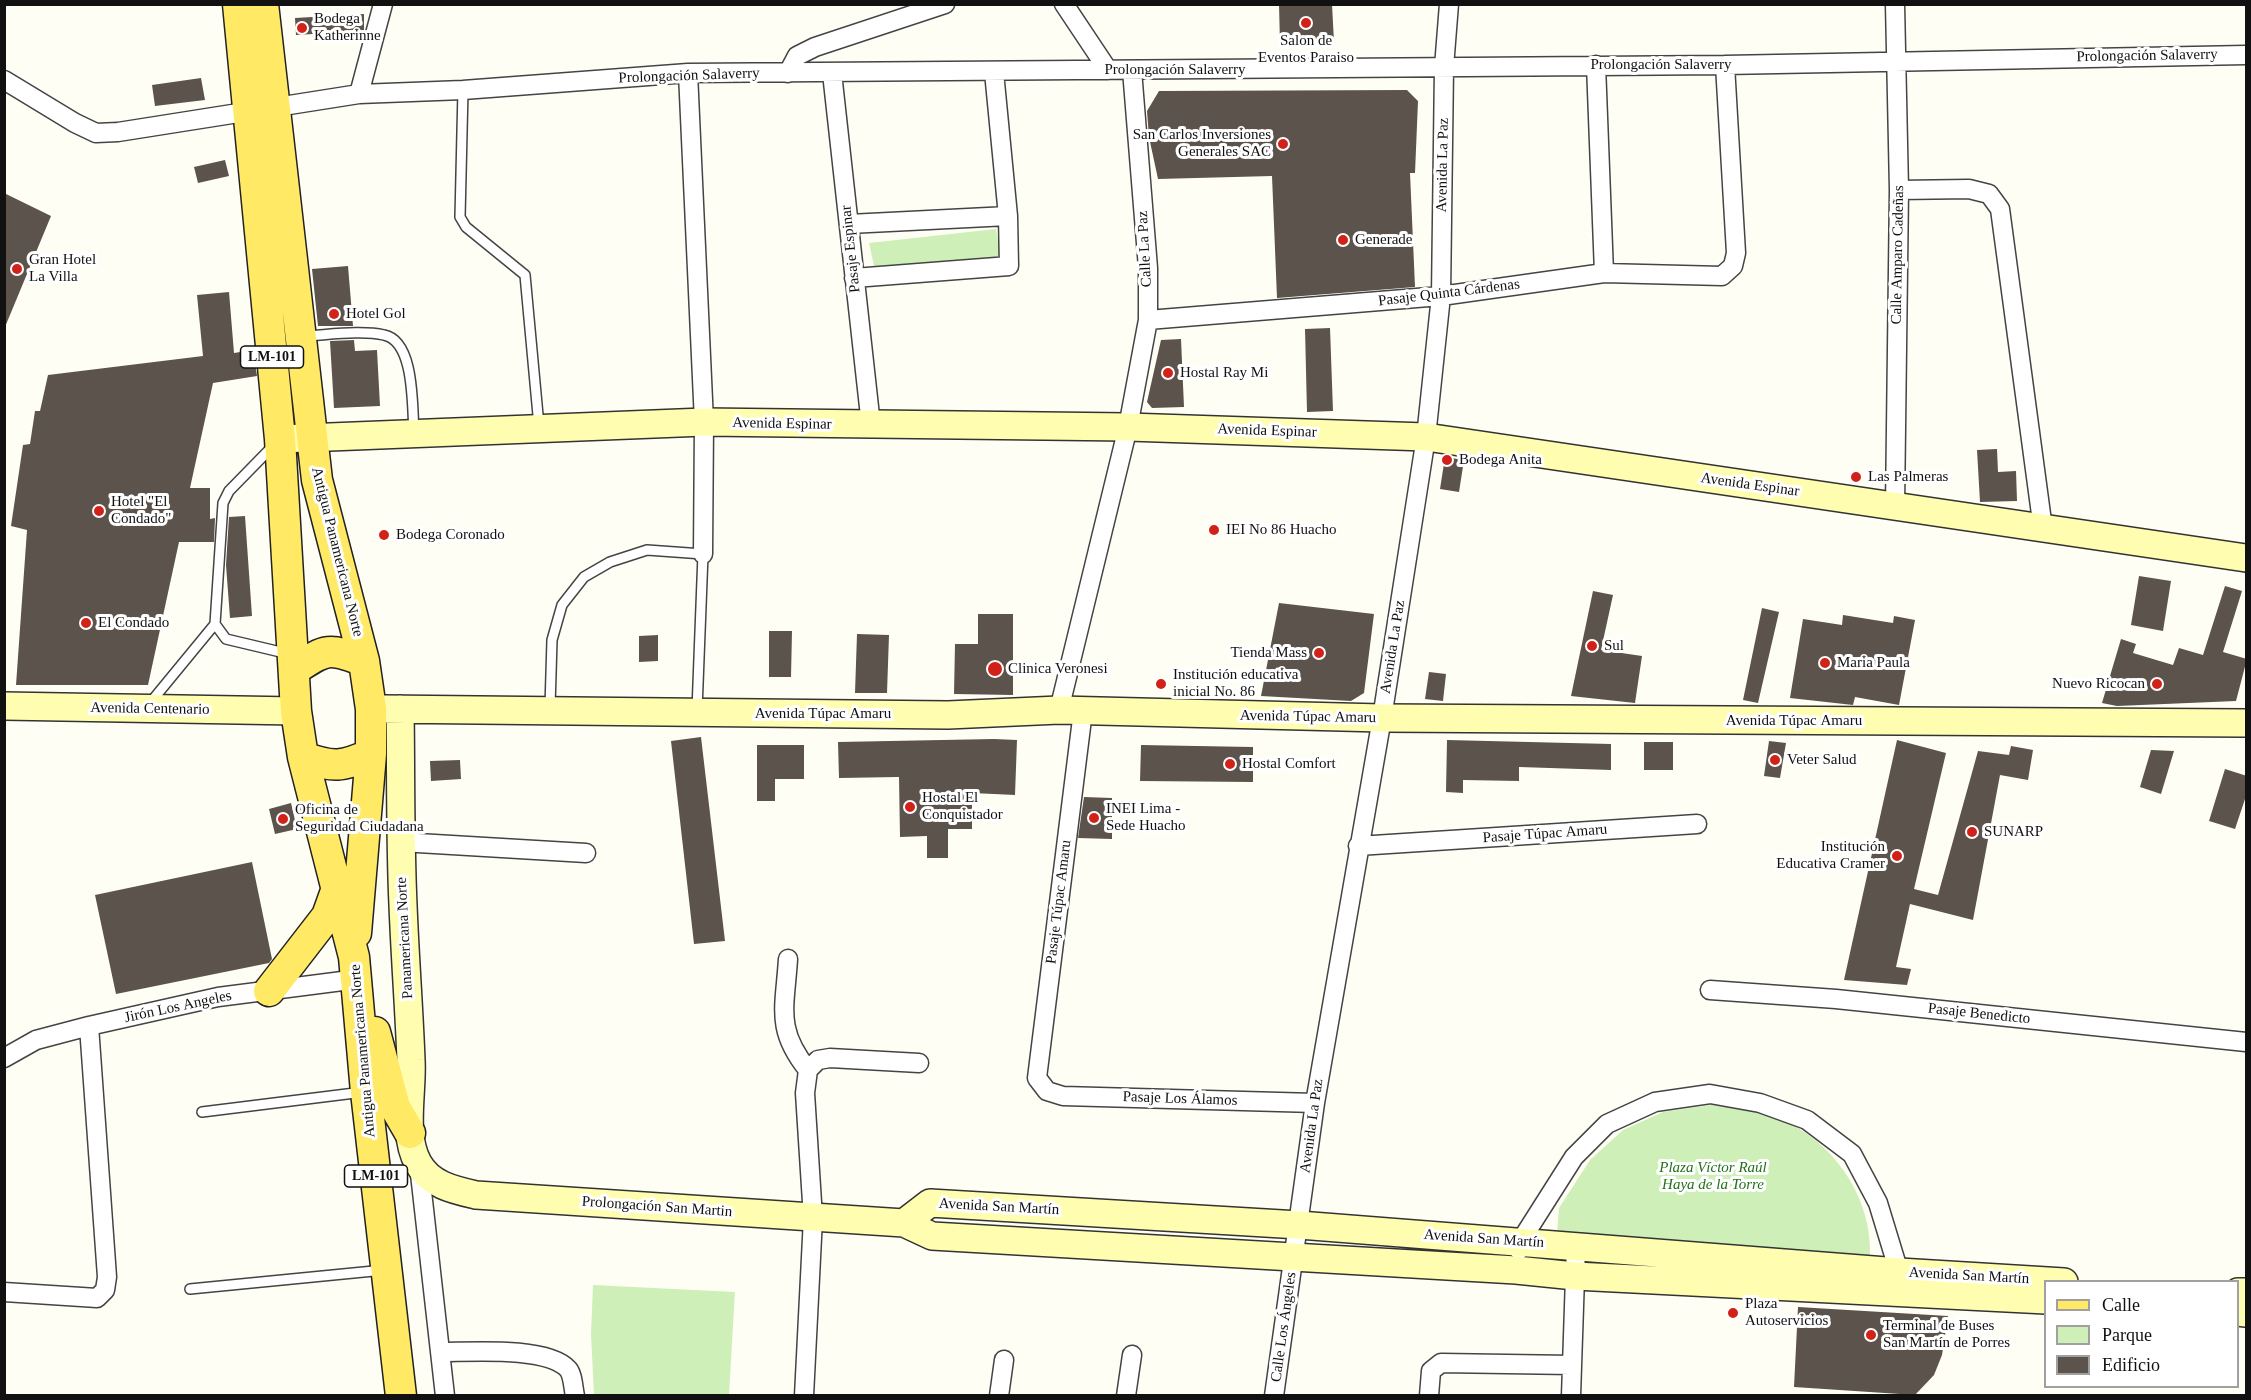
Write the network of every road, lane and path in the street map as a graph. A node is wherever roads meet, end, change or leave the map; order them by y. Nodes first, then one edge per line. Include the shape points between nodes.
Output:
1 (238, 4) edge
2 (263, 4) edge
3 (383, 4) edge
4 (945, 4) edge
5 (1064, 4) edge
6 (1449, 4) edge
7 (1895, 4) edge
8 (2247, 55) edge
9 (1895, 61) junction
10 (1725, 64) junction
11 (1596, 65) junction
12 (1444, 67) junction
13 (1108, 70) junction
14 (1132, 70) junction
15 (994, 72) junction
16 (688, 73) junction
17 (832, 73) junction
18 (788, 74) junction
19 (4, 80) edge
20 (463, 90) junction
21 (359, 94) junction
22 (263, 110) junction
23 (1899, 190) junction
24 (1008, 216) junction
25 (849, 224) junction
26 (1604, 273) junction
27 (854, 278) junction
28 (1441, 296) junction
29 (1148, 320) junction
30 (301, 336) junction
31 (704, 422) junction
32 (870, 425) junction
33 (1128, 427) junction
34 (539, 429) junction
35 (414, 434) junction
36 (1426, 436) junction
37 (312, 438) junction
38 (280, 439) junction
39 (1895, 507) junction
40 (2043, 529) junction
41 (703, 554) junction
42 (2247, 558) edge
43 (215, 624) junction
44 (364, 661) junction
45 (292, 662) junction
46 (4, 706) edge
47 (146, 708) junction
48 (370, 709) junction
49 (400, 709) junction
50 (549, 710) junction
51 (1071, 710) junction
52 (296, 711) junction
53 (697, 713) junction
54 (1382, 718) junction
55 (2247, 723) edge
56 (372, 754) junction
57 (303, 757) junction
58 (1697, 824) dead end
59 (400, 842) junction
60 (1358, 846) junction
61 (586, 853) dead end
62 (337, 888) junction
63 (788, 959) dead end
64 (357, 976) junction
65 (1710, 990) dead end
66 (269, 991) junction
67 (89, 1026) junction
68 (2247, 1042) edge
69 (4, 1058) edge
70 (920, 1063) dead end
71 (808, 1070) junction
72 (1047, 1091) joint
73 (366, 1092) junction
74 (1315, 1103) junction
75 (202, 1112) dead end
76 (410, 1133) junction
77 (419, 1165) junction
78 (813, 1218) junction
79 (904, 1223) junction
80 (1299, 1225) junction
81 (1520, 1242) junction
82 (1576, 1247) junction
83 (1294, 1258) junction
84 (386, 1269) junction
85 (1516, 1270) junction
86 (1575, 1276) junction
87 (2044, 1281) edge
88 (1899, 1282) junction
89 (190, 1289) dead end
90 (4, 1292) edge
91 (2044, 1300) edge
92 (441, 1352) junction
93 (1132, 1355) dead end
94 (1004, 1360) dead end
95 (1572, 1365) junction
96 (401, 1395) edge
97 (445, 1395) edge
98 (575, 1395) edge
99 (804, 1395) edge
100 (999, 1395) edge
101 (1126, 1395) edge
102 (1274, 1395) edge
103 (1429, 1395) edge
104 (1571, 1395) edge

1 - 22 main road, Antigua Panamericana Norte / LM-101
2 - 22 main road, Antigua Panamericana Norte / LM-101
3 - 21 street
4 - 18 street via 815,47 797,56
5 - 13 street
6 - 12 street, Avenida La Paz
7 - 9 street, Calle Amparo Cadeñas
8 - 9 street, Prolongación Salaverry
9 - 10 street, Prolongación Salaverry
9 - 23 street, Calle Amparo Cadeñas
10 - 11 street, Prolongación Salaverry
10 - 26 street, Pasaje Quinta Cárdenas via 1736,253 1733,266 1722,276
11 - 12 street, Prolongación Salaverry
11 - 26 street
12 - 14 street, Prolongación Salaverry
12 - 28 street, Avenida La Paz
13 - 14 street, Prolongación Salaverry
13 - 15 street, Prolongación Salaverry
14 - 29 street, Calle La Paz via 1148,268
15 - 17 street, Prolongación Salaverry
15 - 24 street
16 - 18 street, Prolongación Salaverry
16 - 20 street, Prolongación Salaverry
16 - 31 street
17 - 18 street, Prolongación Salaverry
17 - 25 street, Pasaje Espinar
19 - 22 street, Prolongación Salaverry via 96,133
20 - 21 street, Prolongación Salaverry
20 - 34 lane via 460,217 466,227 525,276
21 - 22 street, Prolongación Salaverry
22 - 30 main road, Antigua Panamericana Norte / LM-101
22 - 38 main road, Antigua Panamericana Norte / LM-101
23 - 39 street, Calle Amparo Cadeñas
23 - 40 street via 1969,189 1989,194 2000,209
24 - 25 street
24 - 27 street via 1008,267
25 - 27 street, Pasaje Espinar
26 - 28 street, Pasaje Quinta Cárdenas
27 - 32 street, Pasaje Espinar
28 - 29 street, Pasaje Quinta Cárdenas
28 - 36 street, Avenida La Paz
29 - 33 street, Calle La Paz
30 - 35 lane via 385,335 398,343 407,359
30 - 37 main road, Antigua Panamericana Norte / LM-101
31 - 32 street, Avenida Espinar
31 - 34 street, Avenida Espinar
31 - 41 street
32 - 33 street, Avenida Espinar
33 - 36 street, Avenida Espinar
33 - 51 street, Pasaje Túpac Amaru
34 - 35 street, Avenida Espinar
35 - 37 street, Avenida Espinar
36 - 39 street, Avenida Espinar
36 - 54 street, Avenida La Paz
37 - 38 street, Avenida Espinar
37 - 44 main road, Antigua Panamericana Norte / LM-101 via 317,480
38 - 43 lane via 228,491 222,503
38 - 45 main road, Antigua Panamericana Norte / LM-101
39 - 40 street, Avenida Espinar
40 - 42 street, Avenida Espinar
41 - 50 lane via 647,550 610,562 584,578 562,605 552,640
41 - 53 lane
43 - 45 lane via 226,639
43 - 47 lane
44 - 45 main road via 343,653 322,652
44 - 48 main road, Antigua Panamericana Norte / LM-101
45 - 52 main road, Antigua Panamericana Norte / LM-101
46 - 47 street, Avenida Centenario
47 - 52 street, Avenida Centenario
48 - 49 street, Avenida Túpac Amaru
48 - 56 main road, Antigua Panamericana Norte / LM-101
49 - 50 street, Avenida Túpac Amaru
49 - 59 street, Panamericana Norte
50 - 53 street, Avenida Túpac Amaru
51 - 53 street, Avenida Túpac Amaru via 948,715
51 - 54 street, Avenida Túpac Amaru
51 - 72 street, Pasaje Túpac Amaru via 1037,1078
52 - 57 main road, Antigua Panamericana Norte / LM-101
54 - 55 street, Avenida Túpac Amaru
54 - 60 street, Avenida La Paz
56 - 57 main road via 346,766 327,766
56 - 64 main road, Antigua Panamericana Norte / LM-101
57 - 62 main road, Antigua Panamericana Norte / LM-101
58 - 60 street, Pasaje Túpac Amaru
59 - 61 street
59 - 76 street, Panamericana Norte via 412,1077
60 - 74 street, Avenida La Paz
62 - 64 main road, Antigua Panamericana Norte / LM-101
62 - 66 main road via 323,922
63 - 71 street via 784,1019 787,1036 792,1050
64 - 66 street, Jirón Los Angeles
64 - 73 main road, Antigua Panamericana Norte / LM-101
64 - 76 main road via 396,1107
65 - 68 street, Pasaje Benedicto via 1836,999
66 - 67 street, Jirón Los Angeles via 218,997
67 - 69 street, Jirón Los Angeles via 36,1040
67 - 90 street via 105,1290 97,1298
70 - 71 street via 830,1058 818,1060
71 - 78 street via 805,1093
72 - 74 street, Pasaje Los Álamos via 1063,1096
73 - 75 lane
73 - 84 main road, Antigua Panamericana Norte / LM-101
74 - 80 street, Avenida La Paz
76 - 77 street, Panamericana Norte
77 - 78 street, Prolongación San Martin via 432,1180 449,1189 476,1195
77 - 92 street
78 - 79 street, Prolongación San Martin
78 - 99 street
79 - 80 street, Avenida San Martín via 930,1203
79 - 83 street, Avenida San Martín via 932,1236
80 - 81 street, Avenida San Martín
80 - 83 street, Avenida La Paz
81 - 82 street, Avenida San Martín
81 - 85 street
81 - 88 street via 1574,1157 1607,1124 1654,1102 1710,1094 1760,1102 1807,1120 1852,1154 1878,1203
82 - 86 street
82 - 88 street, Avenida San Martín
83 - 85 street, Avenida San Martín
83 - 102 street, Calle Los Ángeles
84 - 89 lane
84 - 96 main road, Antigua Panamericana Norte / LM-101
85 - 86 street, Avenida San Martín
86 - 88 street, Avenida San Martín
86 - 95 street
87 - 88 street, Avenida San Martín
88 - 91 street, Avenida San Martín
92 - 97 street
92 - 98 street via 541,1356 567,1368
93 - 101 street
94 - 100 street
95 - 103 street via 1442,1363 1431,1371
95 - 104 street

